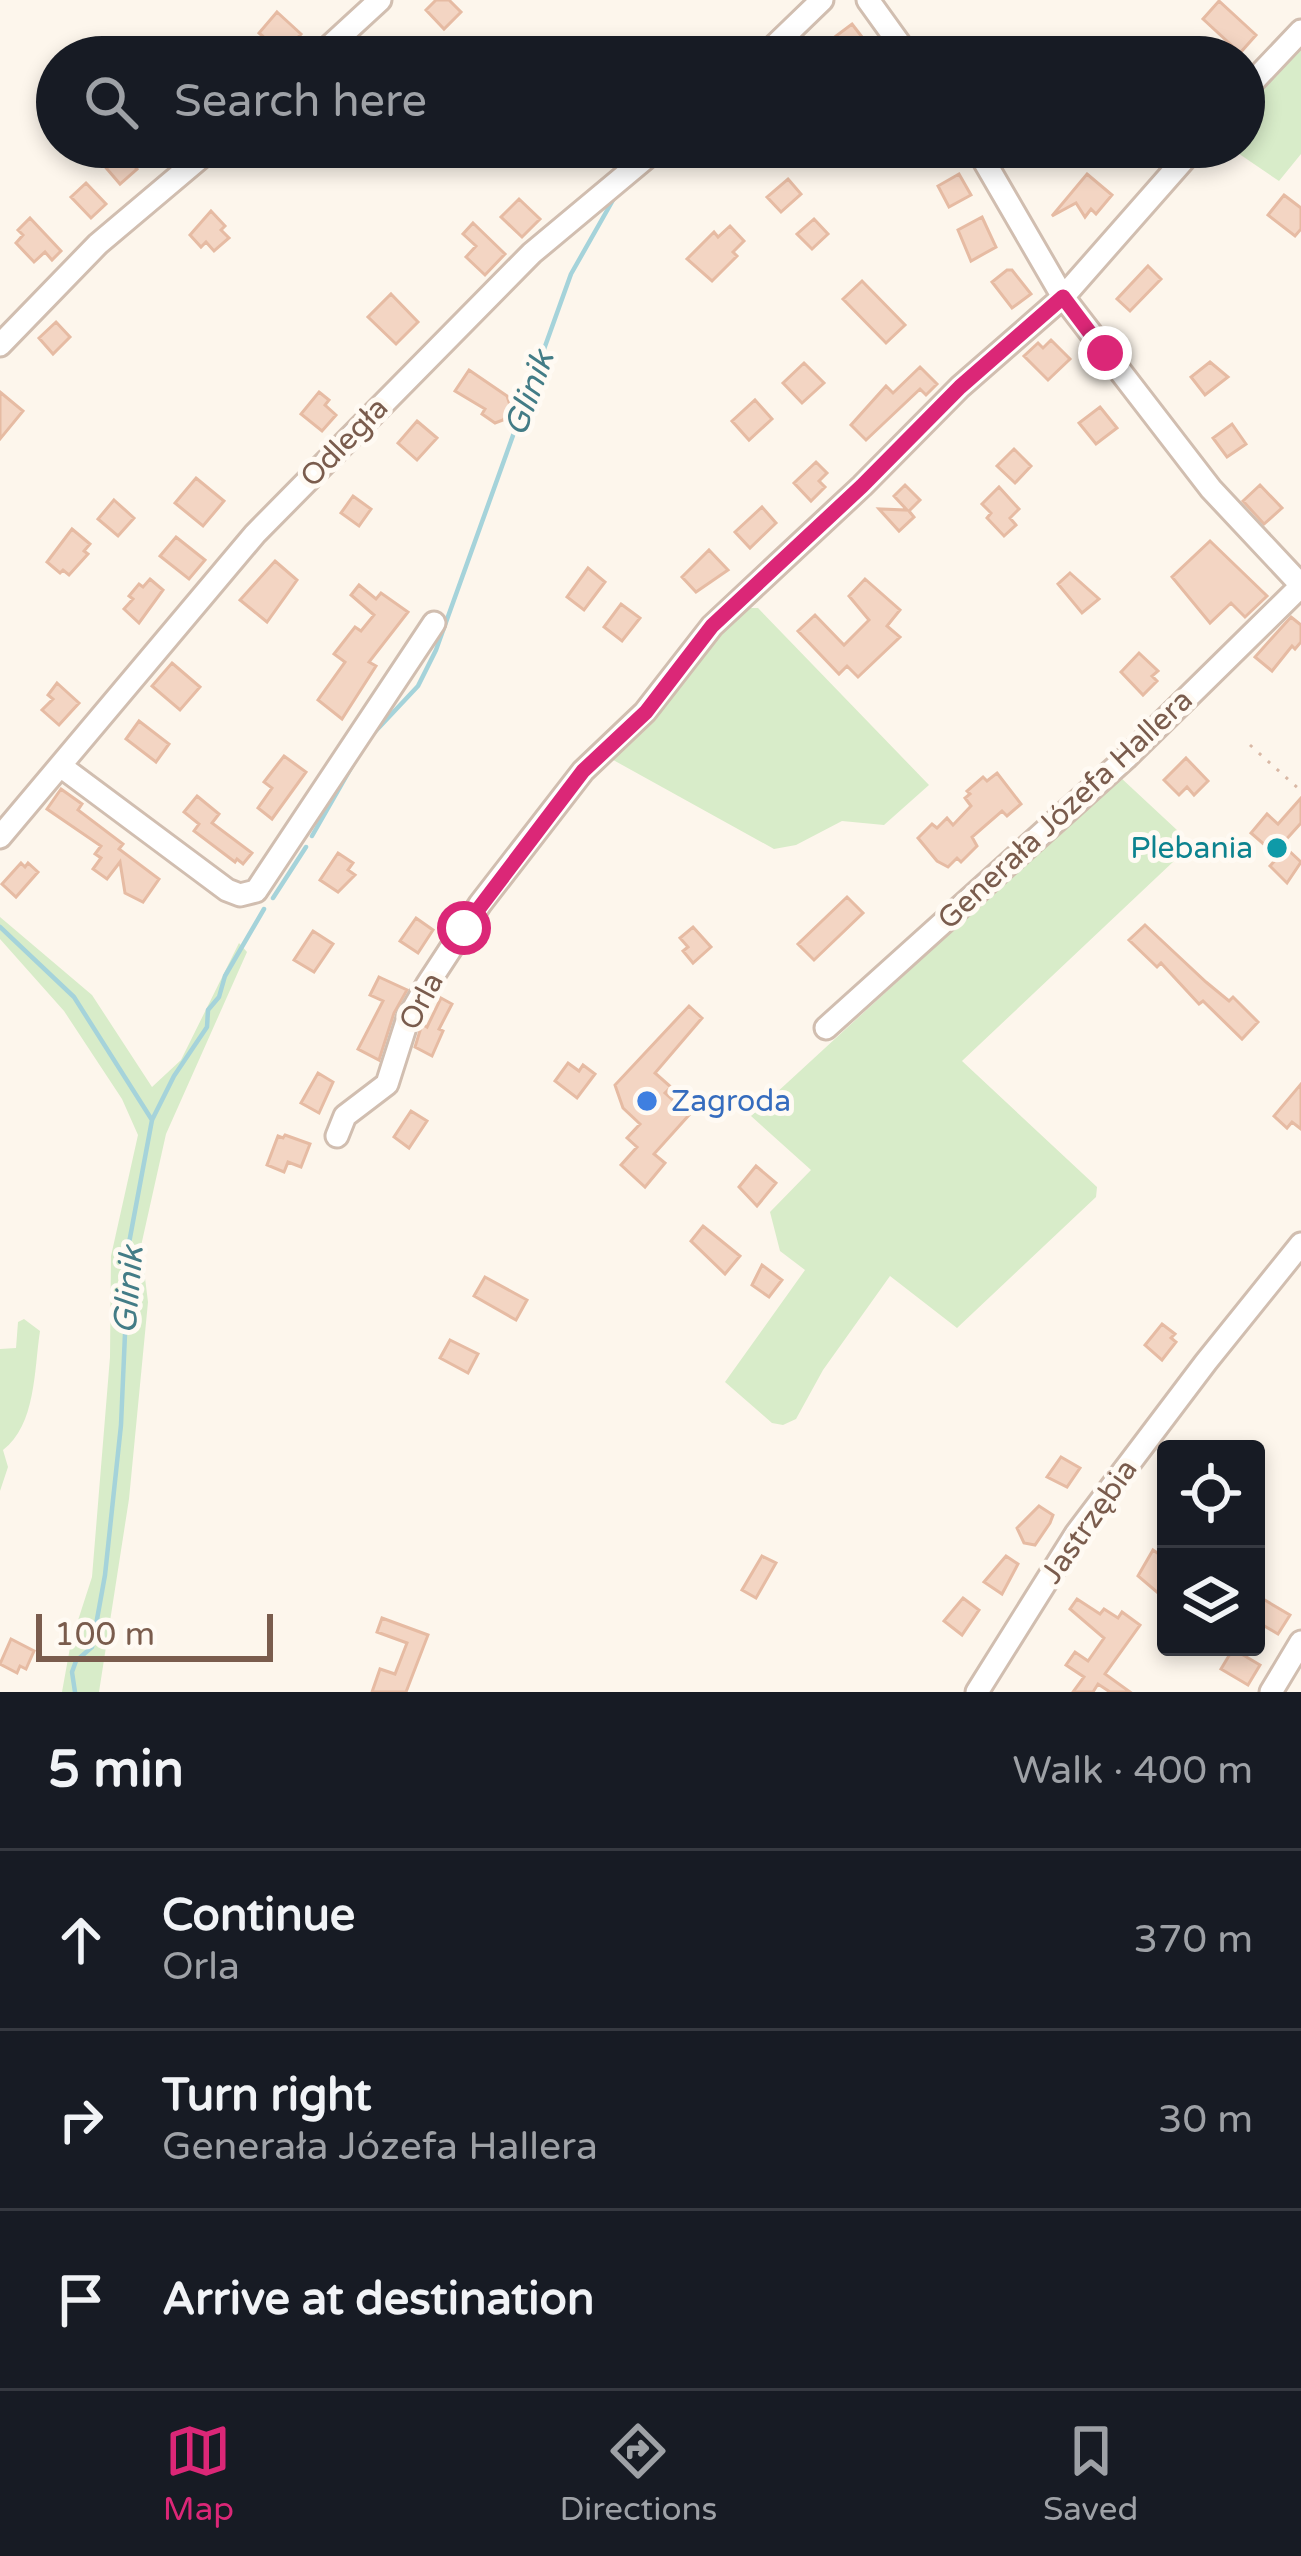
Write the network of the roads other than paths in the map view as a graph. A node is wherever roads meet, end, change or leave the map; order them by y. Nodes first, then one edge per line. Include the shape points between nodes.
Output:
1 (380, 0) edge
2 (822, 0) edge
3 (868, 0) edge
4 (1301, 31) edge
5 (341, 36) edge
6 (785, 36) edge
7 (894, 36) edge
8 (1265, 69) edge
9 (188, 168) edge
10 (634, 168) edge
11 (988, 168) edge
12 (1177, 168) edge
13 (1063, 297) junction
14 (0, 345) edge
15 (1301, 585) edge
16 (434, 623) dead end
17 (62, 767) junction
18 (0, 837) edge
19 (826, 1028) dead end
20 (338, 1136) dead end
21 (1301, 1244) edge
22 (1301, 1642) edge
23 (977, 1692) edge
24 (1271, 1692) edge

1 - 5 street
2 - 6 street
3 - 7 street
4 - 8 street
9 - 14 street via 98,244
10 - 17 street, Odległa via 532,254 271,517
11 - 13 street, Generała Józefa Hallera
12 - 13 street, Orla
13 - 15 street, Generała Józefa Hallera via 1211,489
13 - 20 street, Orla via 712,626 646,712 583,771 427,985 387,1084 345,1116
15 - 19 street, Generała Józefa Hallera via 1126,758
16 - 17 street via 256,891 227,890
17 - 18 street, Odległa
21 - 23 street, Jastrzębia via 1076,1534
22 - 24 street

